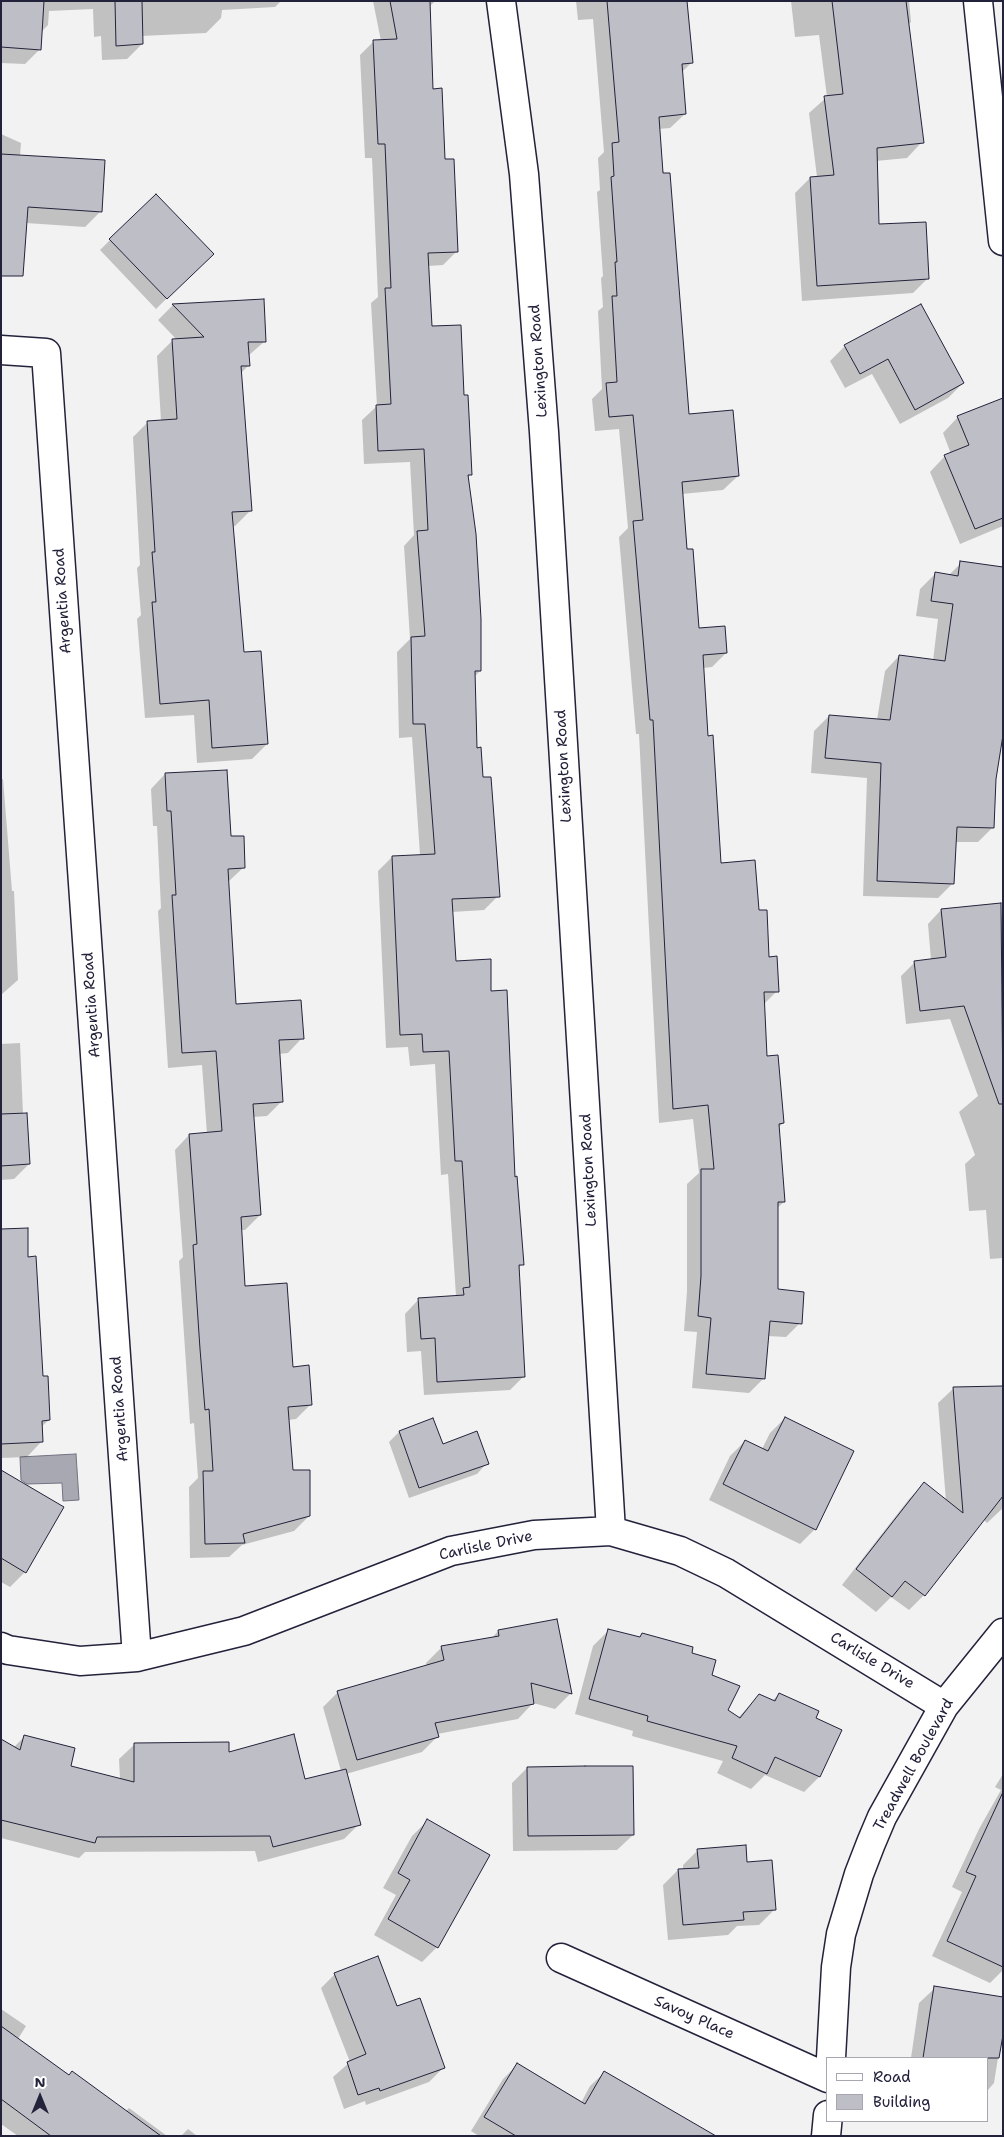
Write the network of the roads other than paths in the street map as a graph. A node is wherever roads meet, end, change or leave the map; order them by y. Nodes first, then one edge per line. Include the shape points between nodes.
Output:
1 (501, 1) edge
2 (978, 1) edge
3 (1003, 240) edge
4 (1, 350) edge
5 (610, 1531) junction
6 (1003, 1633) edge
7 (1, 1647) edge
8 (137, 1657) junction
9 (944, 1706) junction
10 (560, 1958) dead end
11 (831, 2057) edge
12 (826, 2077) edge
13 (827, 2122) edge
14 (826, 2136) edge

1 - 5 street, Lexington Road via 524,174 544,432
2 - 3 street
4 - 8 street, Argentia Road via 46,353
5 - 8 street, Carlisle Drive via 534,1535 451,1551 244,1631
5 - 9 street, Carlisle Drive via 680,1551 726,1573
6 - 9 street, Treadwell Boulevard
7 - 8 street, Carlisle Drive via 80,1661
9 - 11 street, Treadwell Boulevard via 882,1817 856,1883 841,1934 836,1967
10 - 12 street, Savoy Place
13 - 14 street

